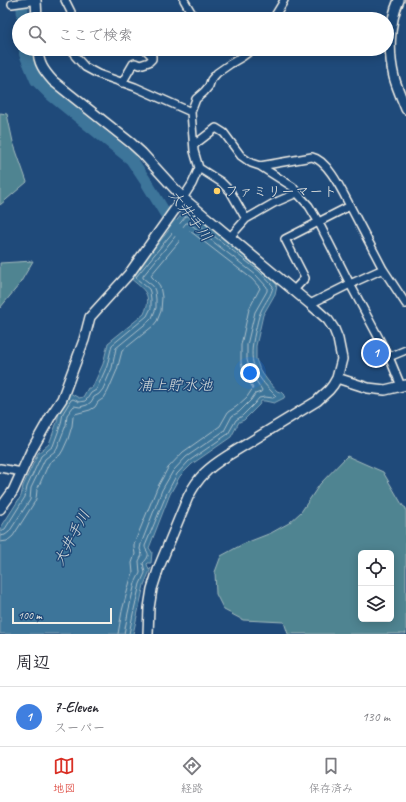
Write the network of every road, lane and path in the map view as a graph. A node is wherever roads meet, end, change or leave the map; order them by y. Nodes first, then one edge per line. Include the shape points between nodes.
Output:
1 (36, 0) edge
2 (65, 0) edge
3 (184, 0) edge
4 (284, 0) edge
5 (399, 0) edge
6 (12, 4) dead end
7 (37, 12) edge
8 (70, 12) edge
9 (191, 12) edge
10 (277, 12) edge
11 (394, 16) edge
12 (39, 56) edge
13 (75, 56) edge
14 (152, 56) edge
15 (243, 56) edge
16 (391, 56) edge
17 (122, 83) junction
18 (406, 109) edge
19 (191, 112) junction
20 (194, 144) junction
21 (260, 166) junction
22 (199, 168) junction
23 (297, 193) junction
24 (183, 198) junction
25 (350, 206) junction
26 (246, 218) junction
27 (318, 221) junction
28 (230, 237) junction
29 (383, 269) junction
30 (350, 284) junction
31 (294, 290) junction
32 (310, 304) junction
33 (406, 304) edge
34 (406, 350) edge
35 (389, 357) junction
36 (337, 378) junction
37 (403, 385) edge
38 (0, 468) edge
39 (22, 472) junction
40 (0, 509) edge
41 (148, 634) edge

1 - 6 street
1 - 7 street
2 - 8 street
3 - 9 street
4 - 10 street
5 - 11 street
12 - 24 street via 44,70 53,81 131,143
13 - 17 street via 85,67
14 - 17 street via 149,62 140,66 133,64
15 - 19 street via 217,73 196,99
16 - 18 street via 394,78
17 - 19 street
19 - 20 street
20 - 21 street via 216,128 224,133 241,156
20 - 22 street
21 - 23 street via 293,187
21 - 25 street via 318,158 338,183
22 - 24 street
22 - 26 street via 230,191
23 - 26 street
23 - 27 street
24 - 28 street
24 - 39 street via 129,274 90,317 62,399 30,451
25 - 27 street
25 - 29 street
26 - 28 street
27 - 30 street
27 - 31 street via 285,239 305,278
28 - 31 street
29 - 30 street
29 - 33 street
30 - 32 street
30 - 35 street
31 - 32 street
32 - 36 street via 328,320 338,339 342,359
34 - 35 street
35 - 37 street
36 - 37 street via 368,388 385,390
36 - 41 street via 317,401 214,464 193,486 158,567 149,608
38 - 39 street
39 - 40 street

